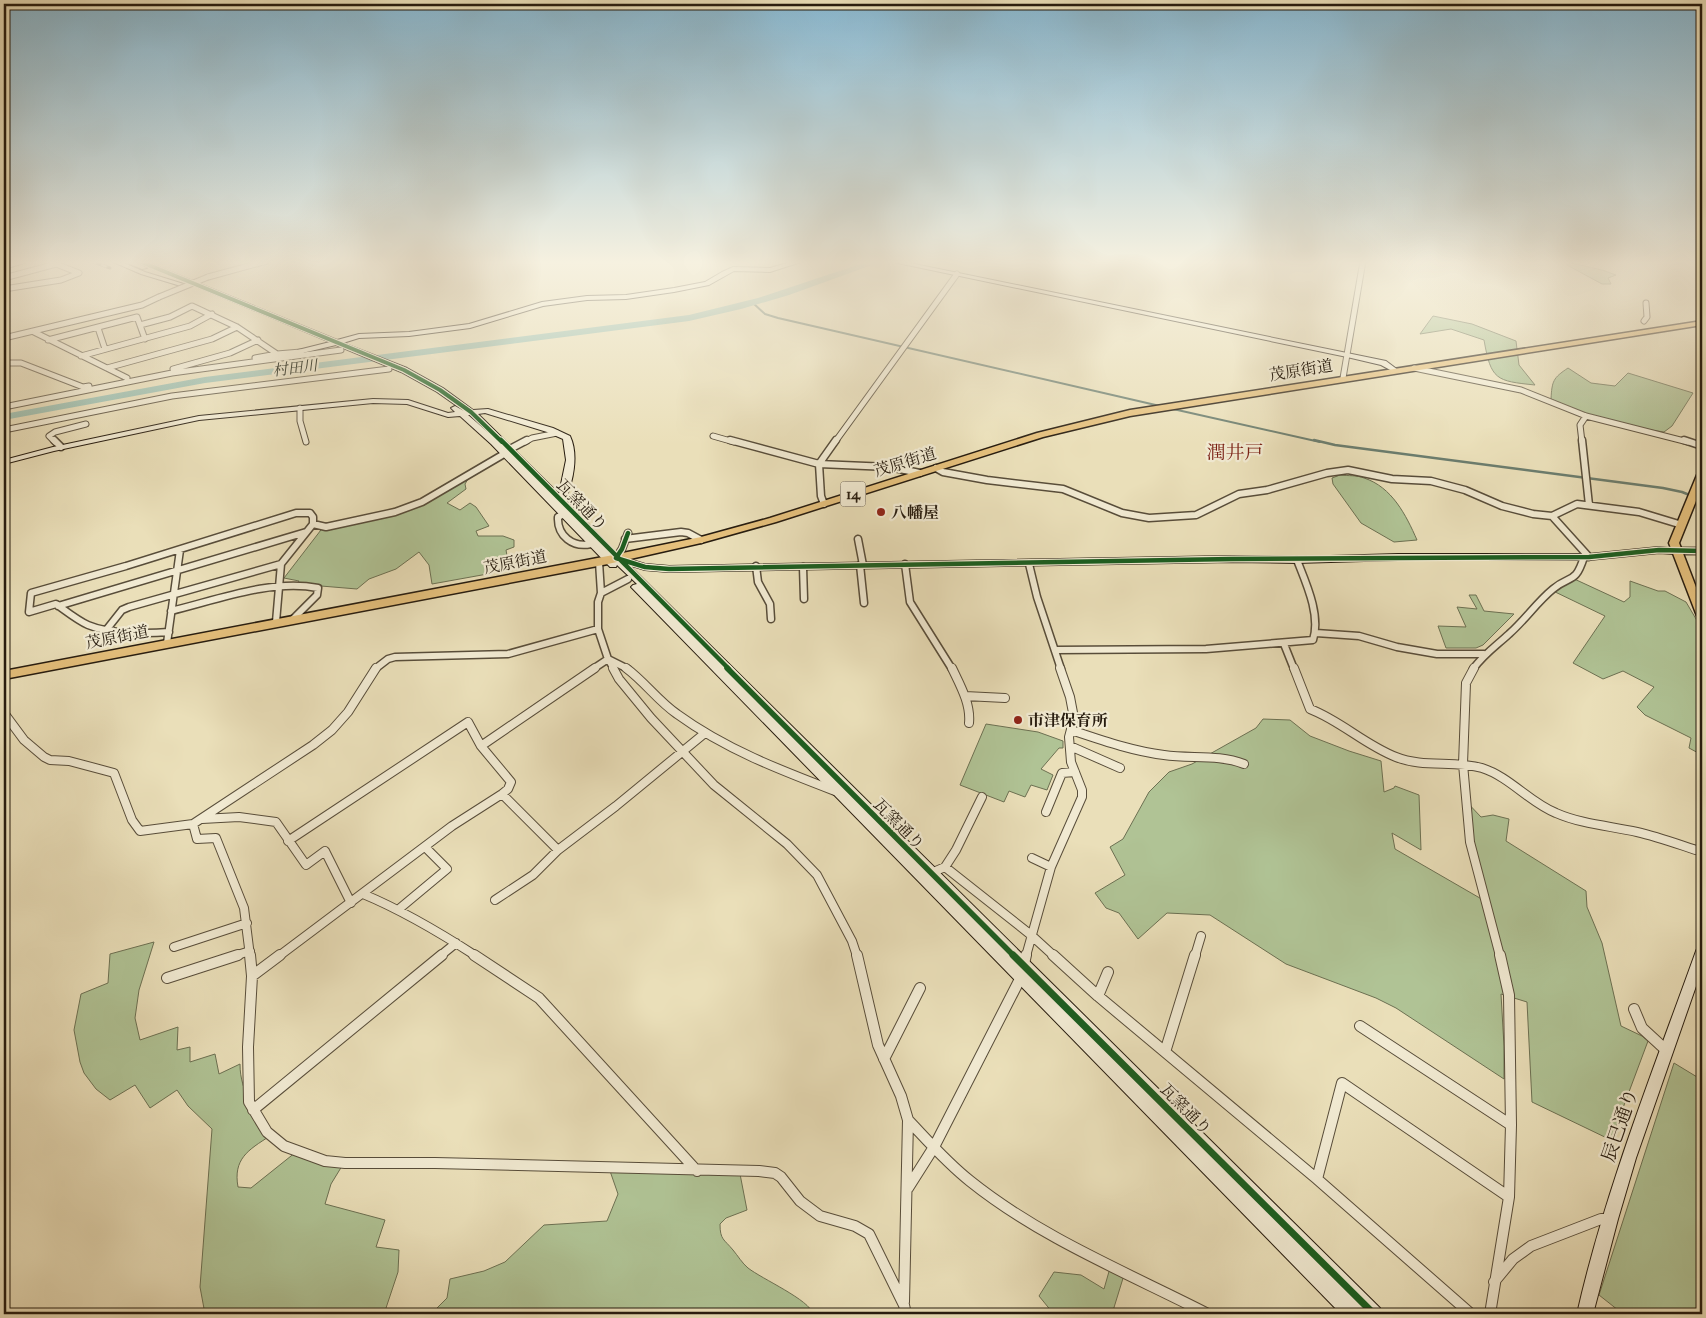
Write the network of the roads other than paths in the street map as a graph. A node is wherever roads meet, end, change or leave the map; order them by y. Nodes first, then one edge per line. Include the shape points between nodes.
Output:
1 (71, 323) edge
2 (117, 323) edge
3 (148, 323) edge
4 (196, 323) edge
5 (228, 323) edge
6 (280, 323) edge
7 (286, 323) edge
8 (483, 323) edge
9 (922, 323) edge
10 (1191, 323) edge
11 (1353, 323) edge
12 (1702, 323) edge
13 (140, 325) joint
14 (237, 327) junction
15 (98, 328) junction
16 (34, 332) junction
17 (4, 338) edge
18 (145, 339) junction
19 (48, 340) junction
20 (258, 340) junction
21 (333, 343) junction
22 (104, 349) junction
23 (342, 350) junction
24 (301, 352) joint
25 (230, 353) junction
26 (277, 354) junction
27 (1347, 355) junction
28 (81, 356) junction
29 (4, 363) edge
30 (107, 368) junction
31 (392, 368) junction
32 (1412, 368) junction
33 (1394, 370) junction
34 (127, 378) junction
35 (1343, 378) junction
36 (4, 407) edge
37 (300, 408) junction
38 (466, 413) junction
39 (1586, 416) junction
40 (86, 424) dead end
41 (4, 430) edge
42 (557, 433) junction
43 (713, 436) dead end
44 (306, 442) dead end
45 (1702, 446) edge
46 (61, 447) junction
47 (507, 452) junction
48 (4, 462) edge
49 (819, 464) junction
50 (936, 468) junction
51 (920, 473) junction
52 (1702, 475) edge
53 (561, 500) junction
54 (824, 504) junction
55 (1589, 505) junction
56 (1552, 516) junction
57 (313, 524) junction
58 (1682, 525) junction
59 (306, 532) junction
60 (858, 539) dead end
61 (701, 540) junction
62 (180, 550) junction
63 (1675, 550) junction
64 (1702, 551) edge
65 (1586, 557) junction
66 (608, 560) junction
67 (1297, 560) junction
68 (281, 564) junction
69 (906, 564) junction
70 (1029, 564) junction
71 (861, 565) junction
72 (756, 566) junction
73 (803, 567) junction
74 (177, 572) junction
75 (628, 579) junction
76 (279, 586) junction
77 (601, 593) junction
78 (174, 595) junction
79 (804, 599) dead end
80 (864, 603) dead end
81 (58, 606) junction
82 (171, 611) junction
83 (1702, 616) edge
84 (293, 619) junction
85 (771, 619) dead end
86 (276, 622) junction
87 (107, 629) junction
88 (598, 629) junction
89 (169, 632) junction
90 (1316, 633) junction
91 (167, 643) junction
92 (1284, 644) junction
93 (1056, 650) junction
94 (1484, 654) junction
95 (608, 659) junction
96 (4, 674) edge
97 (965, 696) junction
98 (1005, 698) dead end
99 (4, 713) edge
100 (969, 723) dead end
101 (1071, 730) junction
102 (704, 733) junction
103 (481, 746) junction
104 (1070, 746) junction
105 (682, 751) junction
106 (1244, 764) dead end
107 (1463, 764) junction
108 (1120, 768) dead end
109 (1075, 772) junction
110 (838, 792) junction
111 (502, 794) junction
112 (982, 797) dead end
113 (1046, 812) dead end
114 (197, 822) junction
115 (288, 841) junction
116 (425, 847) junction
117 (558, 850) junction
118 (1702, 852) edge
119 (1032, 858) dead end
120 (945, 867) junction
121 (1051, 867) junction
122 (931, 873) junction
123 (363, 894) junction
124 (495, 900) dead end
125 (351, 902) junction
126 (399, 909) junction
127 (247, 923) junction
128 (1031, 935) junction
129 (1201, 936) dead end
130 (456, 943) junction
131 (174, 947) dead end
132 (1702, 951) edge
133 (250, 952) junction
134 (1025, 965) junction
135 (1108, 972) dead end
136 (252, 976) junction
137 (1021, 977) junction
138 (167, 978) dead end
139 (920, 988) dead end
140 (1098, 996) junction
141 (1634, 1009) dead end
142 (1360, 1026) dead end
143 (1667, 1051) junction
144 (1165, 1052) junction
145 (884, 1059) junction
146 (253, 1110) junction
147 (908, 1120) junction
148 (1511, 1125) junction
149 (934, 1147) junction
150 (698, 1171) junction
151 (1317, 1179) junction
152 (908, 1188) junction
153 (1509, 1197) junction
154 (1610, 1219) junction
155 (1494, 1282) junction
156 (905, 1309) edge
157 (1208, 1314) edge
158 (1352, 1314) edge
159 (1374, 1314) edge
160 (1471, 1314) edge
161 (1490, 1314) edge
162 (1584, 1314) edge

1 - 16 street, bridge
2 - 15 street
3 - 13 street
4 - 18 street
5 - 14 street
6 - 21 street
7 - 21 street
8 - 21 street via 389,336 359,336
9 - 49 street
10 - 27 street
11 - 27 street
12 - 32 main road, 茂原街道 / 14
13 - 18 street
14 - 20 street
14 - 30 street via 212,340
15 - 19 street
15 - 22 street
16 - 17 street
16 - 19 street
18 - 22 street
19 - 28 street
20 - 25 street
20 - 26 street
21 - 23 street
21 - 24 street
21 - 31 street
22 - 28 street
23 - 31 street
23 - 36 street via 172,373
24 - 26 street
25 - 26 street via 239,360
25 - 34 street via 171,370
27 - 33 street via 1383,363
27 - 35 street
28 - 30 street
29 - 34 street via 21,363 83,387
30 - 34 street
31 - 38 street, 瓦窯通り
31 - 41 street via 172,396
32 - 33 main road, 茂原街道 / 14
32 - 39 street via 1521,390
33 - 35 main road, 茂原街道 / 14
35 - 50 main road, 茂原街道 / 14 via 1097,420
37 - 38 street via 385,401 408,402 448,415
37 - 44 street
37 - 46 street via 199,418
38 - 42 street via 488,412
38 - 47 street, 瓦窯通り
39 - 45 street
39 - 55 street via 1580,425
40 - 46 street via 49,436
42 - 47 street via 532,438
42 - 53 street via 570,443
43 - 49 street
46 - 48 street
47 - 53 street, 瓦窯通り
47 - 57 street via 438,495 410,508 326,528
47 - 66 street, 瓦窯通り
49 - 51 street via 889,466
49 - 54 street
50 - 51 main road, 茂原街道 / 14
50 - 56 street via 987,480 1063,489 1122,513 1149,518 1196,515 1239,494 1348,470 1392,479 1431,481 1465,490 1502,506
51 - 54 main road, 茂原街道 / 14
52 - 58 main road
53 - 66 street, 瓦窯通り
54 - 61 main road, 茂原街道 / 14
55 - 56 street via 1577,504
55 - 58 street via 1639,512
56 - 65 street
57 - 59 street
57 - 62 street via 310,513 296,513
58 - 63 main road via 1674,543
59 - 68 street
59 - 74 street
60 - 71 street
61 - 66 main road, 茂原街道 / 14
61 - 66 street via 681,532 626,536 623,551
62 - 74 street
62 - 81 street via 30,593 29,612
63 - 64 street
63 - 65 street
63 - 83 main road
65 - 67 street
65 - 94 street via 1573,579 1554,588
66 - 72 street via 669,568
66 - 75 street, 瓦窯通り
66 - 77 street
66 - 84 main road, 茂原街道 / 14
66 - 122 street, 瓦窯通り via 680,620
67 - 70 street
67 - 90 street
68 - 76 street
68 - 78 street
69 - 70 street
69 - 71 street
69 - 97 street via 910,602 952,668
70 - 93 street
71 - 73 street
71 - 80 street
72 - 73 street
72 - 85 street via 758,582 770,604
73 - 79 street
74 - 78 street
74 - 81 street
75 - 77 street
75 - 110 street, 瓦窯通り
76 - 82 street
76 - 84 street via 318,588 319,591
76 - 86 street
77 - 88 street
78 - 82 street
78 - 87 street via 122,610
81 - 87 street via 92,626
82 - 89 street
84 - 86 main road, 茂原街道 / 14
86 - 91 main road, 茂原街道 / 14
87 - 89 street
88 - 95 street
88 - 114 street via 508,654 388,659 377,666 348,712 322,738
89 - 91 street
90 - 92 street via 1312,640
90 - 94 street via 1359,636 1438,654
91 - 96 main road, 茂原街道 / 14
92 - 93 street via 1156,651
92 - 107 street via 1310,709 1333,719 1386,754 1427,764
93 - 101 street via 1070,696 1074,718
94 - 107 street via 1466,683
95 - 102 street via 618,661 661,702
95 - 103 street
95 - 105 street via 619,680
97 - 98 street
97 - 100 street
99 - 114 street via 13,728 48,760 67,760 96,771 114,773 132,820 140,831
101 - 104 street
101 - 106 street via 1139,750 1226,759
102 - 105 street
102 - 110 street via 756,759
103 - 111 street via 511,782
103 - 115 street via 468,722
104 - 108 street
104 - 109 street
105 - 117 street
105 - 145 street via 714,785 787,844 817,875 852,941
107 - 118 street via 1494,773 1554,812 1649,835
107 - 148 street via 1470,842 1509,995
109 - 113 street via 1062,773
109 - 121 street via 1082,797
110 - 137 street, 瓦窯通り
111 - 116 street
111 - 117 street
112 - 120 street
114 - 115 street via 250,816 276,822
114 - 127 street via 196,839 216,838
115 - 125 street via 306,865 325,852
116 - 123 street
116 - 126 street via 447,869
117 - 124 street via 533,875
119 - 121 street
120 - 122 street
120 - 128 street
121 - 128 street
122 - 134 street, 瓦窯通り
123 - 125 street
123 - 126 street
125 - 136 street
126 - 130 street
127 - 131 street
127 - 133 street
128 - 134 street
128 - 140 street
129 - 144 street
130 - 146 street
130 - 150 street via 539,998
132 - 143 street, 辰巳通り
133 - 136 street
133 - 138 street
134 - 137 street
134 - 159 street, 瓦窯通り
135 - 140 street
136 - 146 street via 248,1080 249,1102
137 - 149 street
137 - 158 street, 瓦窯通り
139 - 145 street
140 - 144 street
141 - 143 street via 1647,1036
142 - 148 street
143 - 154 street, 辰巳通り
144 - 151 street
145 - 147 street
146 - 150 street via 274,1140 325,1161
147 - 149 street
147 - 152 street
148 - 153 street
149 - 152 street
149 - 157 street via 977,1187 1004,1206
150 - 156 street via 775,1173 812,1211 862,1228 874,1242
151 - 153 street via 1342,1083
151 - 160 street
152 - 156 street
153 - 155 street
154 - 155 street via 1601,1219 1531,1246 1513,1259
154 - 162 street, 辰巳通り
155 - 161 street

